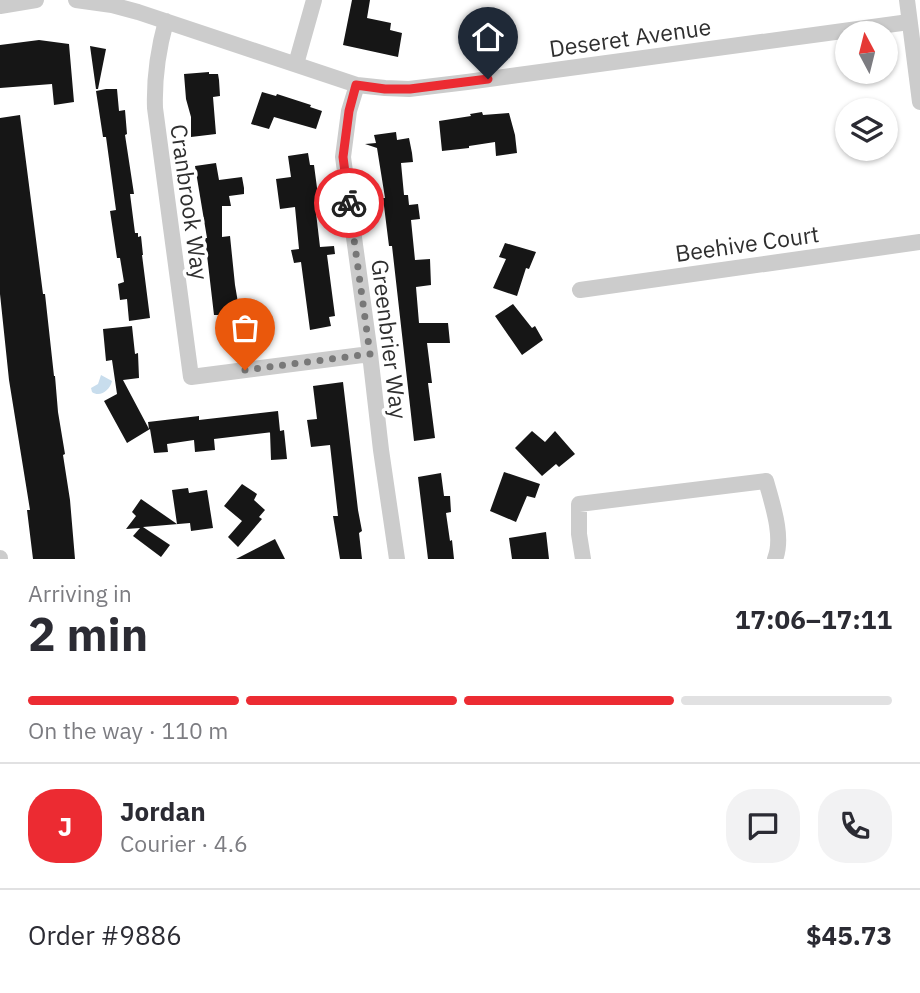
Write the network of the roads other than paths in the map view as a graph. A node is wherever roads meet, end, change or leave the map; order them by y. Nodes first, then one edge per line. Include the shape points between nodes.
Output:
1 (36, 0) edge
2 (76, 0) edge
3 (314, 0) edge
4 (906, 0) edge
5 (0, 6) edge
6 (166, 21) junction
7 (909, 22) junction
8 (296, 64) junction
9 (356, 85) junction
10 (920, 102) edge
11 (920, 242) edge
12 (580, 290) dead end
13 (370, 354) junction
14 (397, 559) edge
15 (583, 559) edge
16 (775, 559) edge

1 - 5 street
2 - 6 street, Deseret Avenue
3 - 8 street
4 - 7 street
6 - 8 street, Deseret Avenue
6 - 13 street, Cranbrook Way via 158,51 155,108 191,377
7 - 9 street, Deseret Avenue via 410,89
7 - 10 street
8 - 9 street, Deseret Avenue
9 - 13 street, Greenbrier Way via 343,157
11 - 12 street, Beehive Court
13 - 14 street, Greenbrier Way
15 - 16 street via 579,504 766,481 775,516

